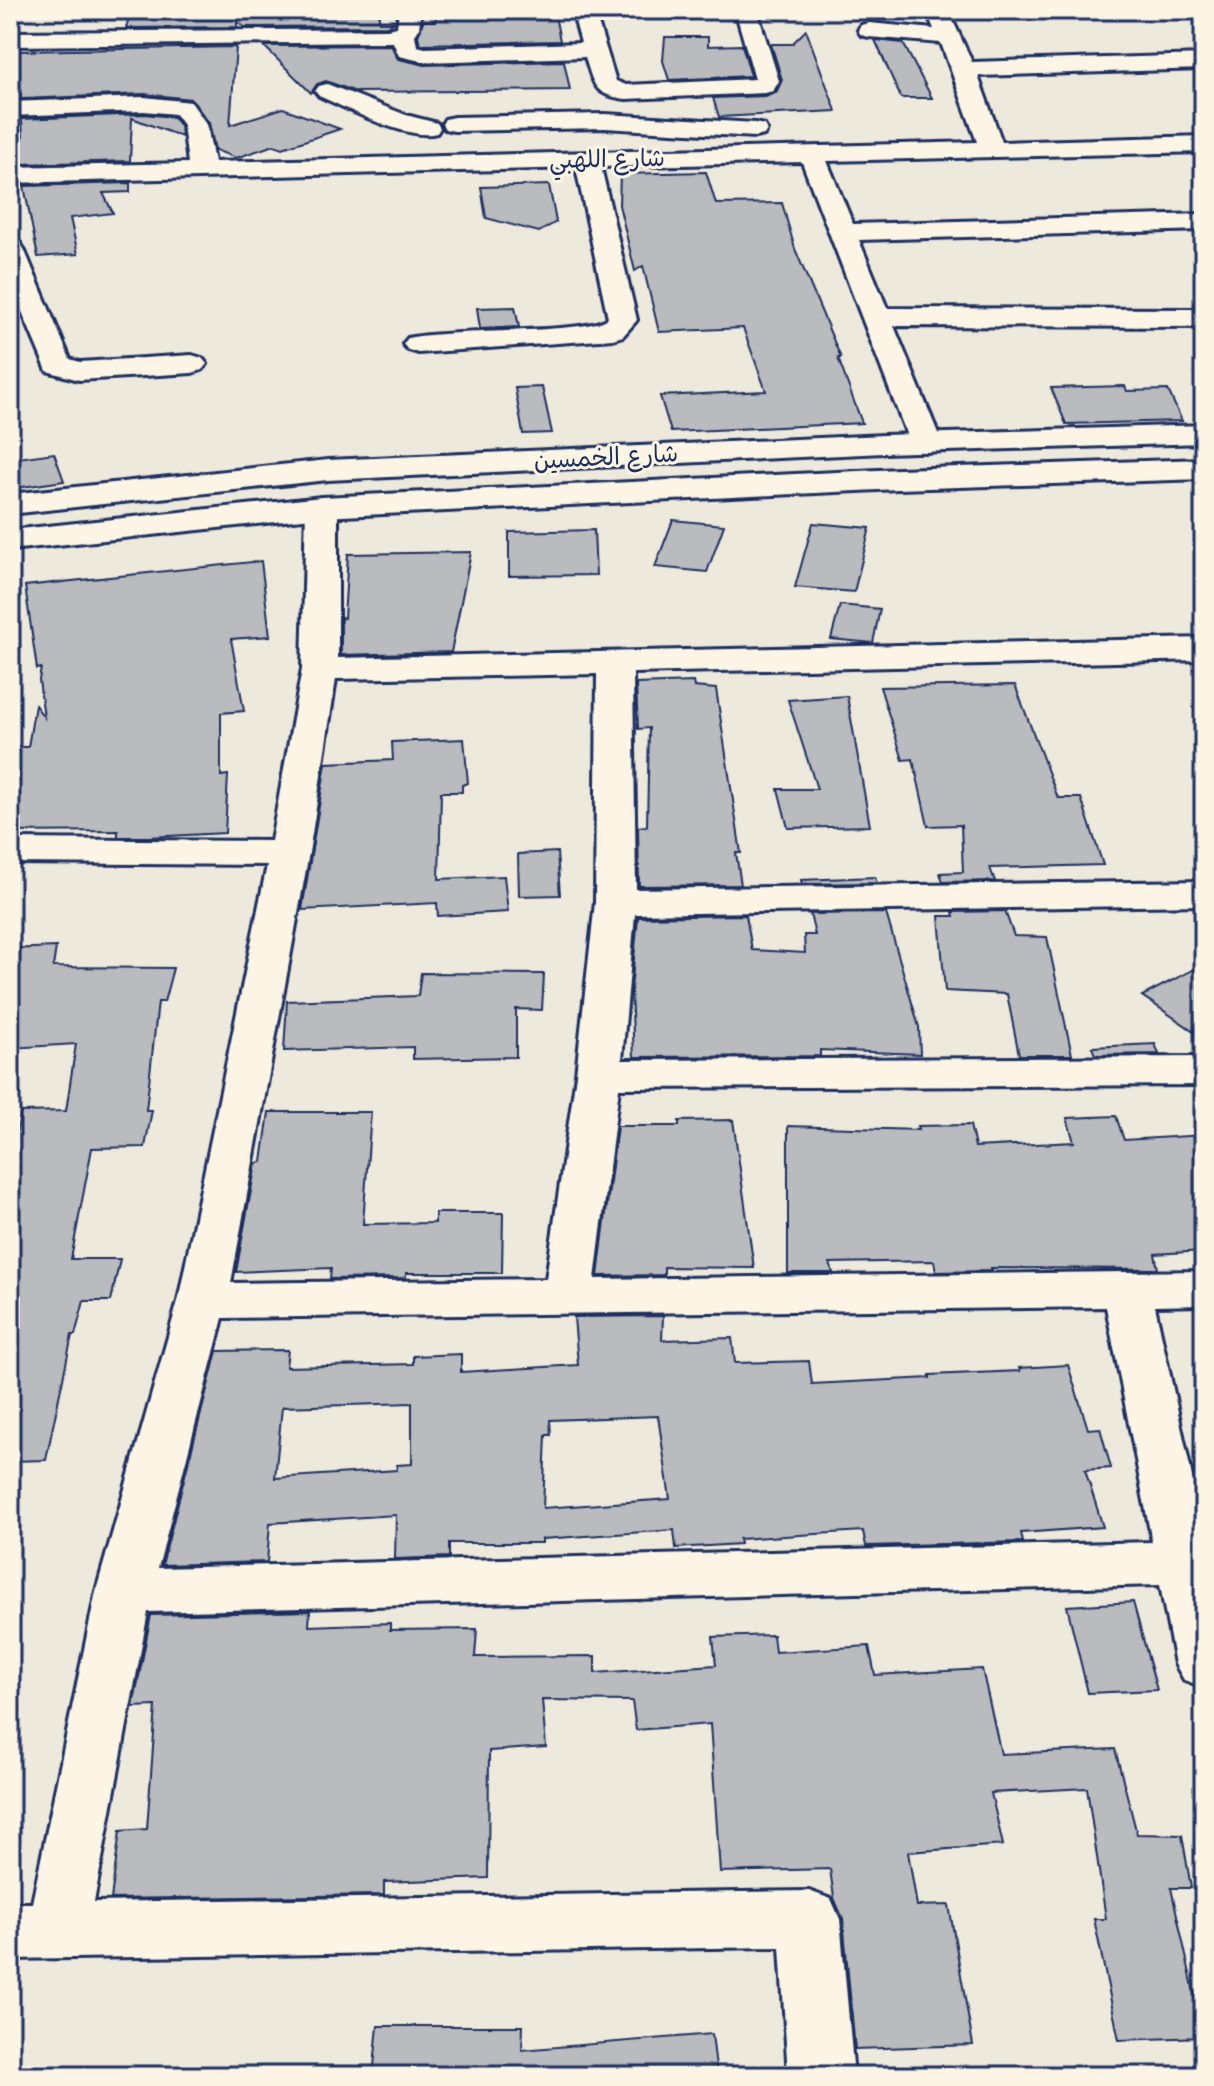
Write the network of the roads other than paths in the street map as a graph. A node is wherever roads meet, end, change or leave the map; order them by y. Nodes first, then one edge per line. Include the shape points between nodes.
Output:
1 (209, 10) edge
2 (410, 10) edge
3 (583, 10) edge
4 (746, 10) edge
5 (937, 10) edge
6 (869, 30) dead end
7 (403, 33) junction
8 (206, 36) junction
9 (948, 37) junction
10 (10, 39) edge
11 (595, 50) junction
12 (1204, 62) edge
13 (964, 69) junction
14 (327, 91) dead end
15 (492, 103) dead end
16 (10, 109) edge
17 (1176, 123) dead end
18 (454, 124) junction
19 (428, 128) junction
20 (778, 130) dead end
21 (990, 143) junction
22 (1204, 144) edge
23 (812, 155) junction
24 (587, 160) junction
25 (430, 163) junction
26 (202, 168) junction
27 (10, 175) edge
28 (1204, 222) edge
29 (842, 232) junction
30 (10, 249) edge
31 (876, 317) junction
32 (1204, 318) edge
33 (418, 344) dead end
34 (192, 364) dead end
35 (1204, 434) edge
36 (926, 443) junction
37 (884, 444) junction
38 (726, 452) junction
39 (1204, 469) edge
40 (899, 479) junction
41 (737, 487) junction
42 (10, 504) edge
43 (322, 507) junction
44 (10, 540) edge
45 (1204, 649) edge
46 (615, 660) junction
47 (320, 669) junction
48 (10, 851) edge
49 (289, 853) junction
50 (1204, 893) edge
51 (616, 902) junction
52 (1204, 1071) edge
53 (598, 1074) junction
54 (1204, 1288) edge
55 (1127, 1289) junction
56 (568, 1296) junction
57 (203, 1301) junction
58 (1183, 1563) junction
59 (124, 1591) junction
60 (1204, 1664) edge
61 (34, 1930) edge
62 (821, 2076) edge

1 - 8 street
2 - 7 street
3 - 11 street
4 - 11 street via 765,86 612,90 605,84
5 - 9 street
6 - 9 street
7 - 8 street
7 - 11 street via 407,51 425,55
8 - 10 street
9 - 13 street
12 - 13 street
13 - 21 street
14 - 19 street
15 - 18 street
16 - 26 street via 182,107 195,125
17 - 21 street via 1043,125 1037,126 1038,136
18 - 19 street
18 - 20 street via 605,121
19 - 25 street
21 - 22 street, شارع اللهبي
21 - 23 street, شارع اللهبي
23 - 24 street, شارع اللهبي
23 - 29 street
24 - 25 street, شارع اللهبي
24 - 33 street via 623,320 613,330 576,335
25 - 26 street, شارع اللهبي
26 - 27 street, شارع اللهبي
28 - 29 street
29 - 31 street
30 - 34 street via 58,365 79,371
31 - 32 street
31 - 36 street
35 - 36 street, شارع الخمسين
36 - 37 street, شارع الخمسين
37 - 38 street, شارع الخمسين
37 - 40 street
38 - 41 street
38 - 42 street, شارع الخمسين via 328,470
39 - 40 street, شارع الخمسين
40 - 41 street, شارع الخمسين
41 - 43 street, شارع الخمسين
43 - 44 street, شارع الخمسين
43 - 47 street
45 - 46 street
46 - 47 street
46 - 51 street
47 - 49 street
48 - 49 street
49 - 57 street
50 - 51 street
51 - 53 street
52 - 53 street
53 - 56 street
54 - 55 street
55 - 56 street
55 - 58 street
56 - 57 street
57 - 59 street
58 - 59 street
58 - 60 street
59 - 61 street
61 - 62 street via 809,1919

